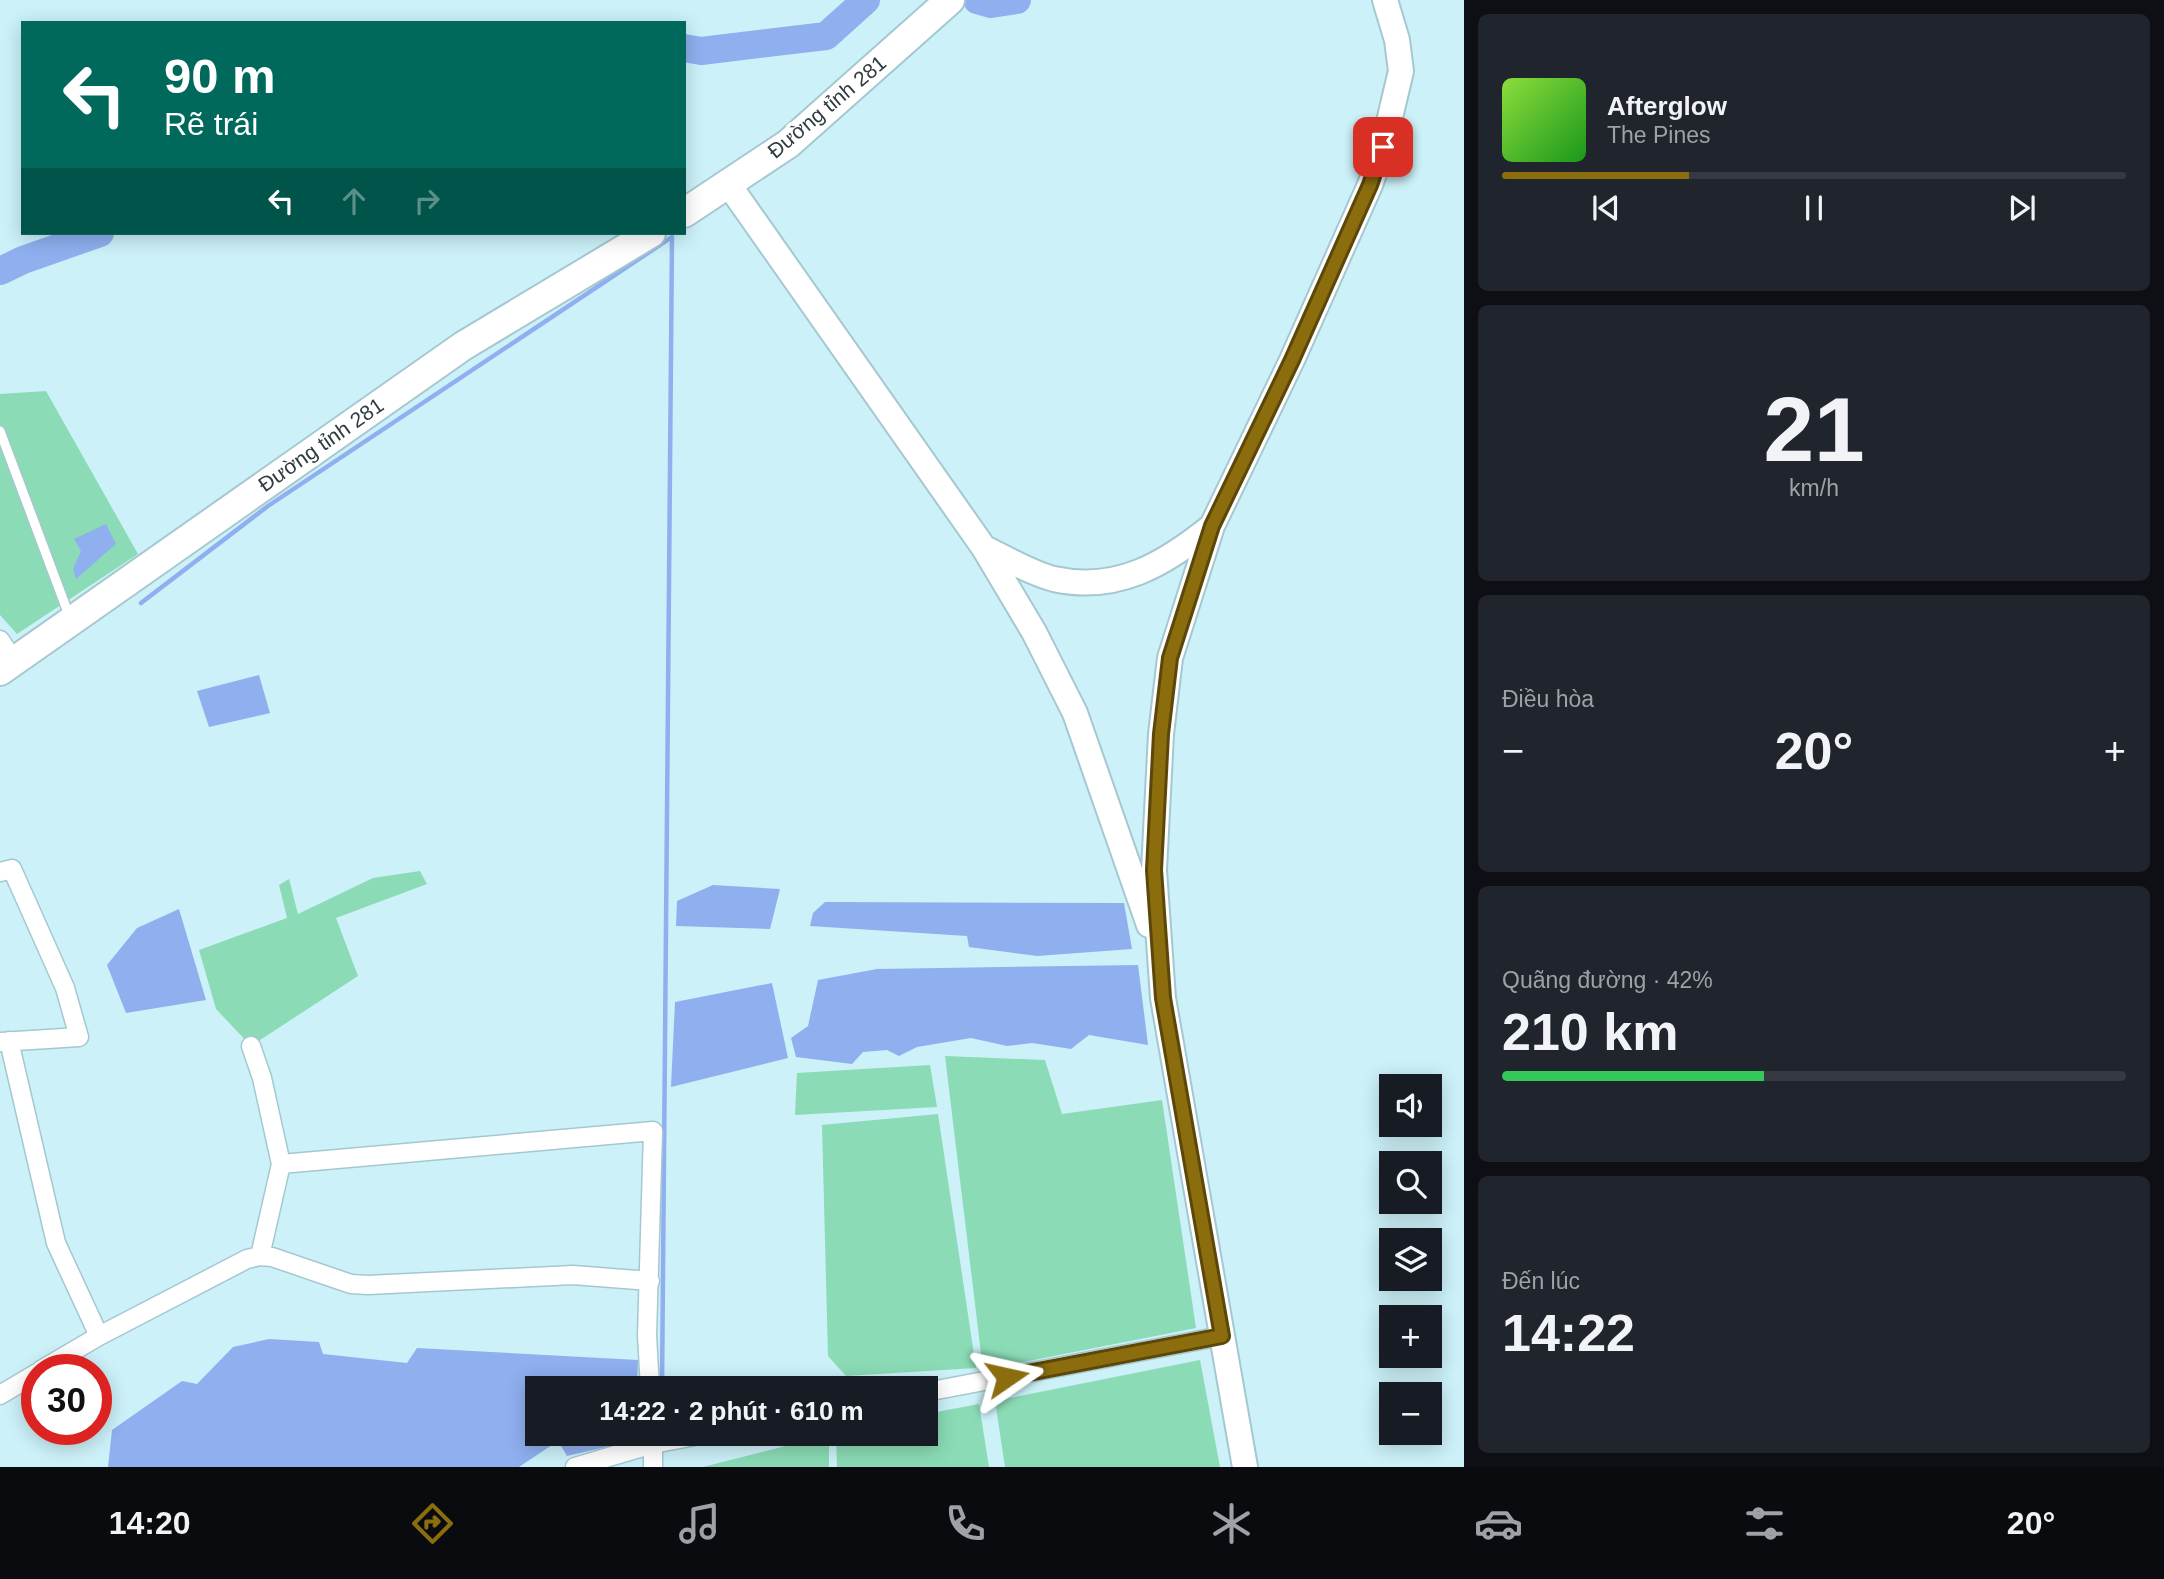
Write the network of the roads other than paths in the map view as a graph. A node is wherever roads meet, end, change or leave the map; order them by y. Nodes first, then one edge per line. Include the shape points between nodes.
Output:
1 (1385, 0) edge
2 (940, 9) edge
3 (729, 185) junction
4 (686, 212) edge
5 (648, 235) edge
6 (0, 431) edge
7 (1212, 526) junction
8 (984, 548) junction
9 (71, 620) junction
10 (5, 657) edge
11 (0, 872) edge
12 (1159, 954) junction
13 (4, 1042) edge
14 (251, 1046) dead end
15 (281, 1164) junction
16 (260, 1256) junction
17 (650, 1281) junction
18 (99, 1336) junction
19 (1222, 1336) junction
20 (68, 1354) edge
21 (649, 1376) edge
22 (21, 1383) edge
23 (938, 1390) edge
24 (0, 1395) edge
25 (634, 1446) edge
26 (653, 1446) edge
27 (575, 1467) edge
28 (653, 1467) edge
29 (1245, 1467) edge

1 - 7 main road via 1401,71 1383,147 1292,360
2 - 3 main road, Đường tỉnh 281 via 788,144
3 - 4 main road, Đường tỉnh 281
3 - 8 main road
5 - 9 main road, Đường tỉnh 281 via 463,346
6 - 9 lane
7 - 8 main road via 1178,554 1151,568 1122,578 1087,582 1052,578
7 - 12 main road via 1170,658 1154,840
8 - 12 main road via 1075,713
9 - 10 main road, Đường tỉnh 281
11 - 13 street via 12,869 65,988 79,1037
12 - 19 main road
13 - 18 street via 56,1243
14 - 15 street
15 - 16 street
15 - 17 street via 653,1131
16 - 17 street via 351,1284 573,1275
16 - 18 street
17 - 21 street
18 - 20 street
19 - 23 street
19 - 29 main road
22 - 24 street
25 - 27 street
26 - 28 street

